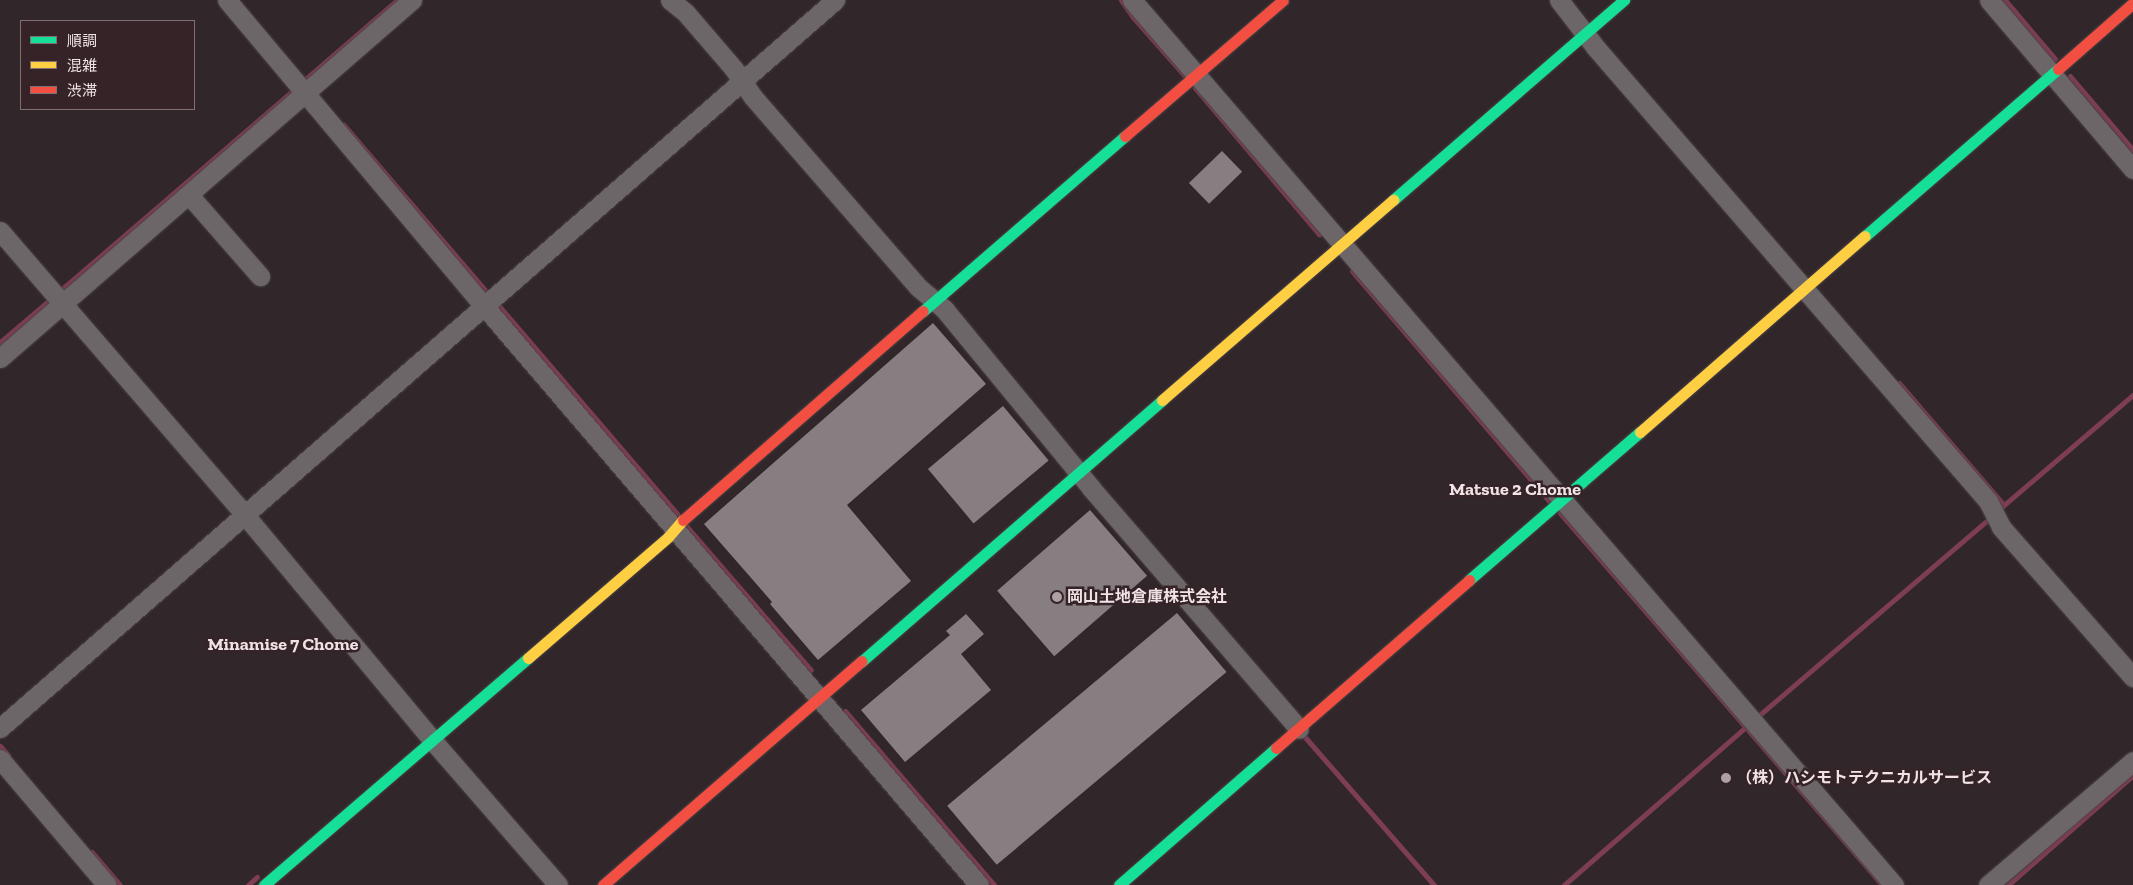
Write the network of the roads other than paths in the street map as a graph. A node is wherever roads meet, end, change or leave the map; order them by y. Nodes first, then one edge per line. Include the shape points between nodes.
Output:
1 (227, 0) edge
2 (412, 0) edge
3 (670, 0) edge
4 (835, 0) edge
5 (1132, 0) edge
6 (1283, 0) edge
7 (1559, 0) edge
8 (1624, 0) edge
9 (1989, 0) edge
10 (2133, 3) edge
11 (1586, 34) junction
12 (2051, 72) junction
13 (1190, 74) junction
14 (742, 82) junction
15 (305, 93) junction
16 (2133, 169) edge
17 (189, 195) junction
18 (0, 231) edge
19 (1343, 244) junction
20 (260, 276) dead end
21 (1804, 287) junction
22 (930, 297) junction
23 (63, 304) junction
24 (484, 306) junction
25 (0, 358) edge
26 (1078, 473) junction
27 (1560, 506) junction
28 (244, 514) junction
29 (676, 522) junction
30 (2133, 677) edge
31 (819, 698) junction
32 (0, 728) edge
33 (1299, 729) junction
34 (428, 735) junction
35 (0, 759) edge
36 (2133, 761) edge
37 (107, 885) edge
38 (264, 885) edge
39 (558, 885) edge
40 (603, 885) edge
41 (979, 885) edge
42 (1119, 885) edge
43 (1894, 885) edge
44 (1988, 885) edge

1 - 15 street
2 - 15 street
3 - 14 street via 685,12
4 - 14 street
5 - 13 street
6 - 13 street
7 - 11 street
8 - 11 street
9 - 12 street
10 - 12 street
11 - 19 street
11 - 21 street
12 - 16 street
12 - 21 street
13 - 19 street
13 - 22 street
14 - 22 street
14 - 24 street
15 - 17 street
15 - 24 street
17 - 20 street
17 - 23 street
18 - 23 street
19 - 26 street
19 - 27 street
21 - 27 street
21 - 30 street via 1995,512 2001,527
22 - 26 street via 945,310
22 - 29 street
23 - 25 street
23 - 28 street
24 - 28 street
24 - 29 street
26 - 31 street
26 - 33 street
27 - 33 street
27 - 43 street
28 - 32 street
28 - 34 street
29 - 31 street
29 - 34 street via 668,537
31 - 40 street
31 - 41 street
33 - 42 street
34 - 38 street
34 - 39 street
35 - 37 street
36 - 44 street

